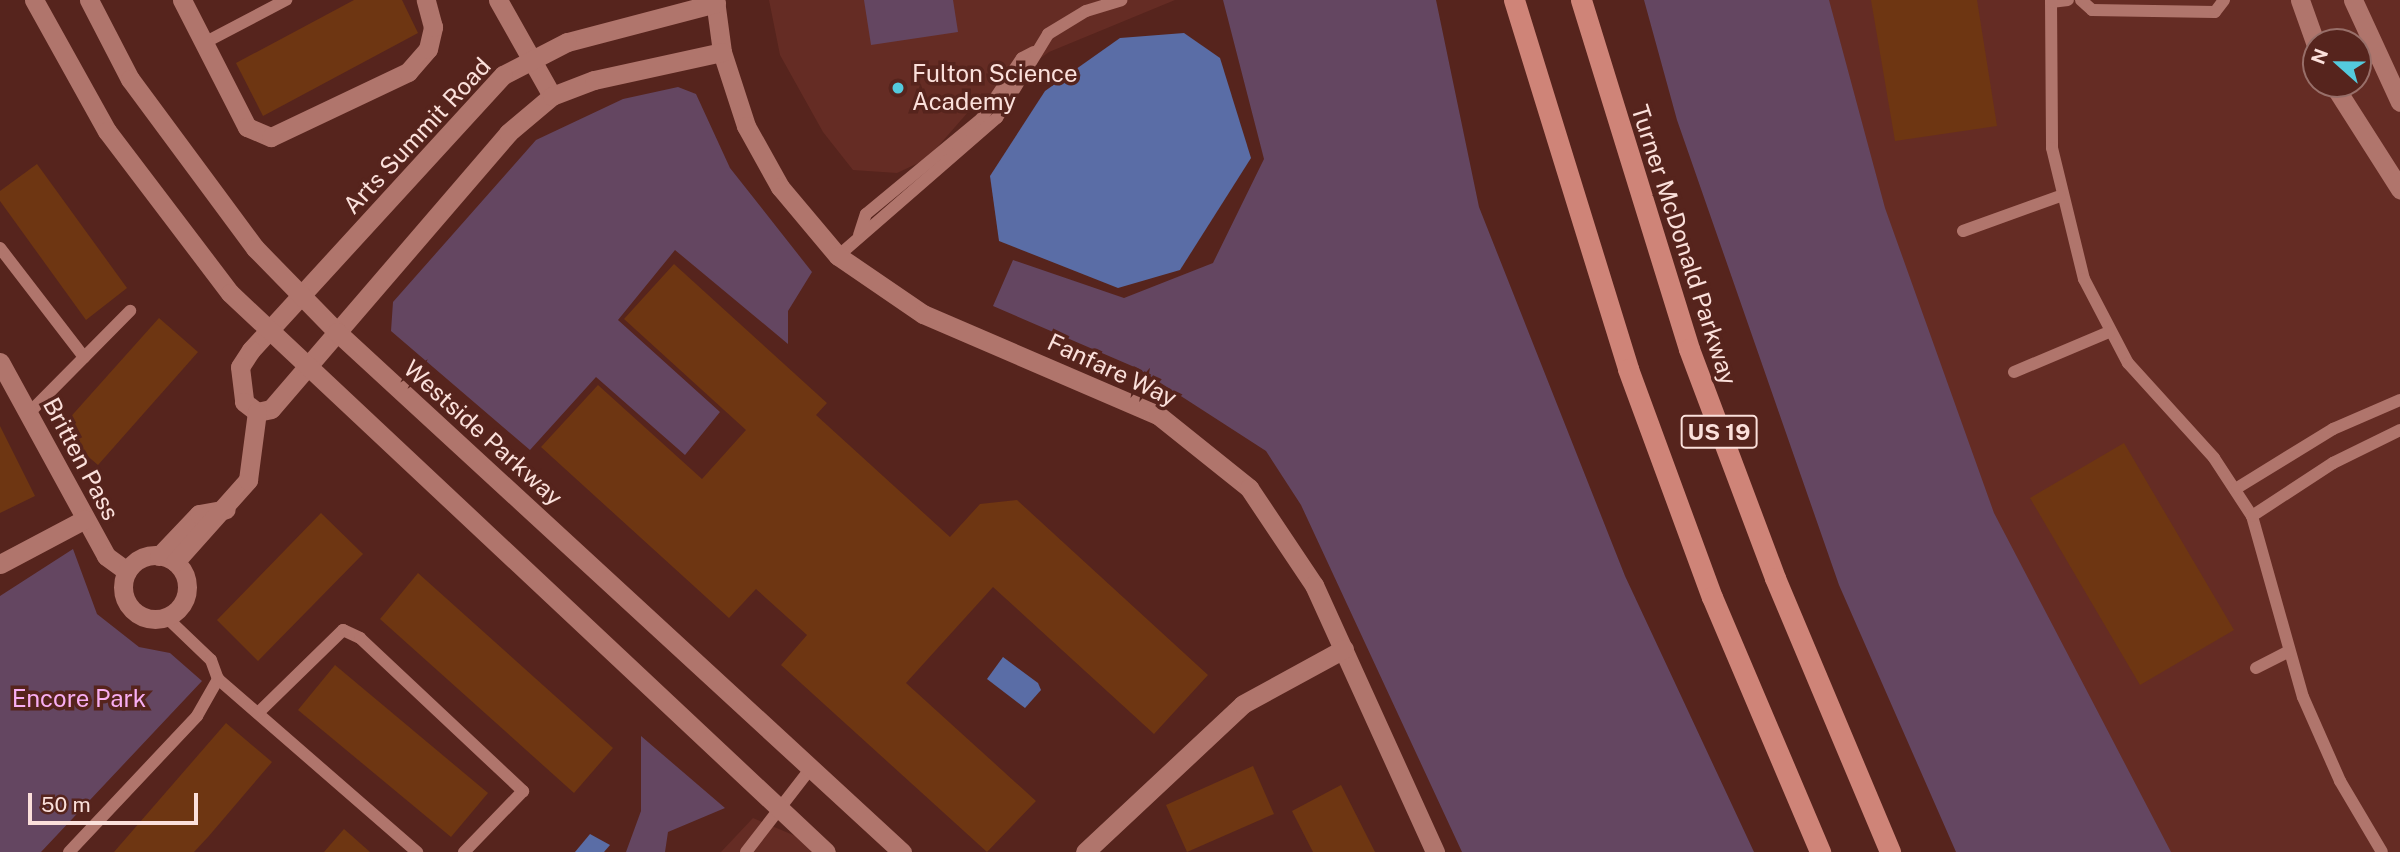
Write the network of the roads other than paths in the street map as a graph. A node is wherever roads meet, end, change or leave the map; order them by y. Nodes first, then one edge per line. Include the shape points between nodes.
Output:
1 (34, 0) edge
2 (89, 0) edge
3 (182, 0) edge
4 (286, 0) edge
5 (426, 0) edge
6 (498, 0) edge
7 (1121, 0) edge
8 (1514, 0) edge
9 (1581, 0) edge
10 (2068, 0) edge
11 (2081, 0) edge
12 (2224, 0) edge
13 (2300, 0) edge
14 (2353, 0) edge
15 (715, 1) edge
16 (2051, 1) edge
17 (2310, 28) edge
18 (205, 43) junction
19 (722, 52) junction
20 (527, 58) junction
21 (552, 96) junction
22 (2342, 98) edge
23 (2400, 102) edge
24 (2400, 190) edge
25 (2060, 196) junction
26 (1964, 231) dead end
27 (0, 248) edge
28 (838, 256) junction
29 (303, 298) junction
30 (130, 310) dead end
31 (337, 332) junction
32 (2109, 332) junction
33 (270, 335) junction
34 (84, 357) junction
35 (0, 362) edge
36 (306, 369) junction
37 (2014, 372) dead end
38 (2400, 400) edge
39 (257, 412) junction
40 (29, 414) junction
41 (2400, 430) edge
42 (2237, 488) junction
43 (2252, 516) junction
44 (85, 519) junction
45 (167, 559) junction
46 (0, 564) edge
47 (127, 571) junction
48 (166, 617) junction
49 (1344, 649) junction
50 (2288, 652) junction
51 (2256, 668) dead end
52 (218, 679) junction
53 (258, 713) junction
54 (811, 768) junction
55 (777, 810) junction
56 (896, 850) edge
57 (69, 852) edge
58 (417, 852) edge
59 (464, 852) edge
60 (746, 852) edge
61 (826, 852) edge
62 (1085, 852) edge
63 (1435, 852) edge
64 (1820, 852) edge
65 (1890, 852) edge
66 (2382, 852) edge

1 - 33 street via 127,160 202,261
2 - 29 street, Westside Parkway via 177,148 225,213
3 - 18 street
4 - 18 lane
5 - 18 street via 433,27 428,49 408,72 283,136 247,127
6 - 20 street
7 - 28 lane via 1086,11 1048,34 997,118 878,228 859,235
8 - 64 highway, US 19 via 1632,382 1718,610
9 - 65 highway, Turner McDonald Parkway / US 19 via 1693,362 1775,578
10 - 16 lane
11 - 12 lane via 2092,10 2215,12
13 - 17 street
14 - 23 street
15 - 19 street, Fanfare Way
15 - 20 street, Arts Summit Road
16 - 25 lane via 2052,148
19 - 21 street via 594,80
19 - 28 street, Fanfare Way via 762,159
20 - 21 street
20 - 29 street, Arts Summit Road via 483,93
21 - 31 street via 508,133
22 - 24 street
25 - 26 lane
25 - 32 lane via 2070,241
27 - 34 lane
28 - 49 street, Fanfare Way via 923,314 1133,402 1191,436 1275,518
29 - 31 street, Westside Parkway
29 - 33 street, Arts Summit Road
30 - 34 lane
31 - 36 street
31 - 54 street, Westside Parkway
32 - 37 lane
32 - 42 lane
33 - 36 street
33 - 39 street, Arts Summit Road via 240,367 239,387
34 - 40 lane
35 - 40 street, Britten Pass
36 - 39 street via 271,409
36 - 55 street
38 - 42 lane via 2333,429
39 - 45 street via 248,480 226,509
40 - 44 street, Britten Pass
41 - 43 lane via 2333,463
42 - 43 lane
43 - 50 lane
44 - 46 street
44 - 47 street, Britten Pass via 106,556
45 - 47 street via 142,558
45 - 48 street via 187,587 180,607
47 - 48 street via 123,592 132,610 152,619
48 - 52 lane via 211,660
49 - 62 street via 1243,704
49 - 63 street, Fanfare Way
50 - 51 lane
50 - 66 lane via 2324,748
52 - 53 lane
52 - 57 lane via 197,716
53 - 58 lane
53 - 59 lane via 343,629 523,791
54 - 55 lane
54 - 56 street, Westside Parkway
55 - 60 lane
55 - 61 street

